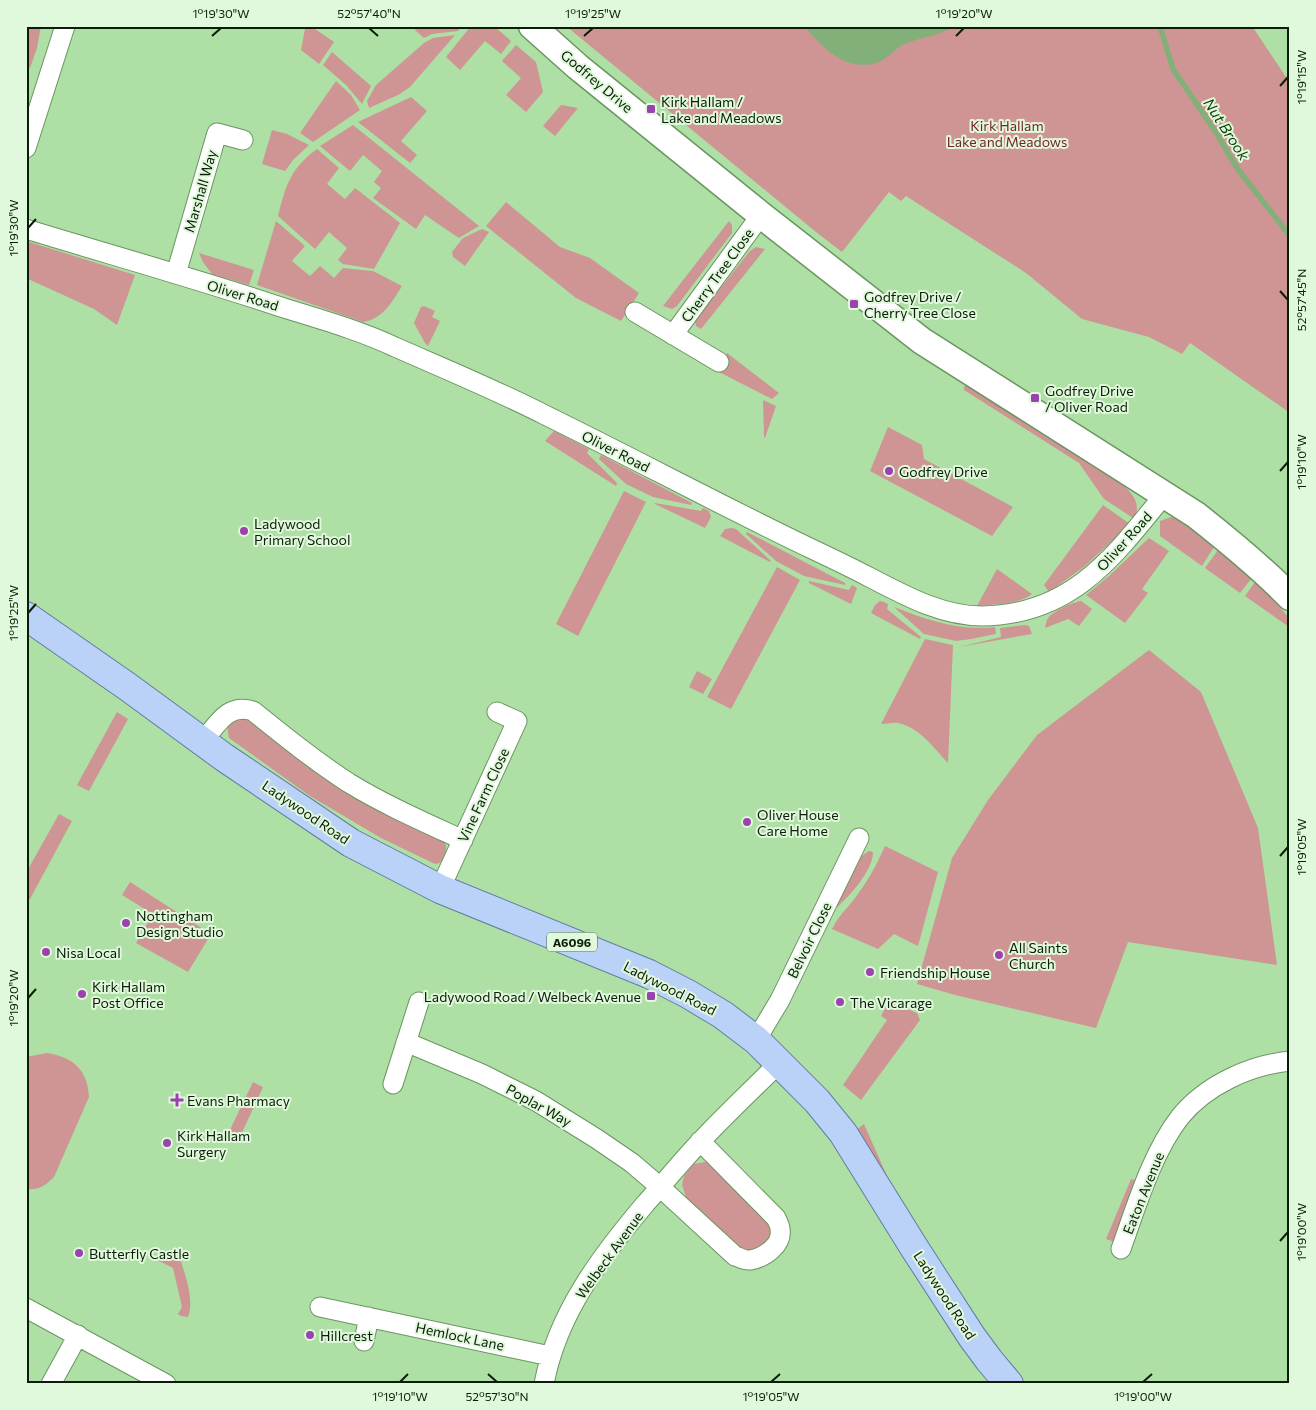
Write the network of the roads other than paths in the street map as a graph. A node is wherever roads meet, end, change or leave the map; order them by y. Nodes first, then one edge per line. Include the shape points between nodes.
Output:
1 (65, 26) edge
2 (532, 26) edge
3 (242, 140) dead end
4 (26, 148) edge
5 (761, 215) junction
6 (26, 229) edge
7 (176, 274) junction
8 (635, 312) dead end
9 (673, 335) junction
10 (718, 362) dead end
11 (1164, 495) junction
12 (1290, 598) edge
13 (26, 616) edge
14 (497, 712) dead end
15 (203, 741) junction
16 (859, 838) dead end
17 (463, 840) junction
18 (440, 888) junction
19 (419, 1002) dead end
20 (756, 1040) junction
21 (406, 1042) junction
22 (1290, 1061) edge
23 (780, 1062) junction
24 (393, 1084) dead end
25 (700, 1142) junction
26 (660, 1187) junction
27 (1121, 1249) dead end
28 (320, 1307) dead end
29 (26, 1308) edge
30 (369, 1317) junction
31 (78, 1336) junction
32 (364, 1342) dead end
33 (550, 1356) junction
34 (51, 1384) edge
35 (166, 1384) edge
36 (544, 1384) edge
37 (1009, 1384) edge

1 - 4 street
2 - 5 street, Godfrey Drive
3 - 7 street, Marshall Way via 217,133
5 - 9 street, Cherry Tree Close
5 - 11 street, Godfrey Drive via 922,341
6 - 7 street, Oliver Road
7 - 11 street, Oliver Road via 329,322 482,384 906,596 952,613 978,616 1022,611 1066,595 1111,559
8 - 9 street, Cherry Tree Close
9 - 10 street, Cherry Tree Close
11 - 12 street, Godfrey Drive via 1232,542
13 - 15 main road, Ladywood Road / A6096
14 - 17 street, Vine Farm Close via 517,721
15 - 17 street via 226,714 243,708 253,711 350,784
15 - 18 main road, Ladywood Road / A6096 via 351,843
16 - 20 street, Belvoir Close via 780,1000
17 - 18 street, Vine Farm Close
18 - 20 main road, Ladywood Road / A6096 via 649,974 723,1015
19 - 21 street
20 - 23 main road, Ladywood Road / A6096
21 - 24 street
21 - 26 street, Poplar Way via 482,1074 549,1109 632,1163
22 - 27 street, Eaton Avenue via 1240,1074 1204,1095 1180,1117 1149,1173
23 - 25 street, Welbeck Avenue
23 - 37 main road, Ladywood Road / A6096 via 843,1133 972,1337
25 - 26 street, Welbeck Avenue
25 - 26 street via 776,1218 781,1231 778,1242 763,1256 748,1260 735,1256
26 - 33 street, Welbeck Avenue via 586,1281
28 - 30 street, Hemlock Lane
29 - 31 street
30 - 32 street
30 - 33 street, Hemlock Lane
31 - 34 street
31 - 35 street
33 - 36 street, Welbeck Avenue

